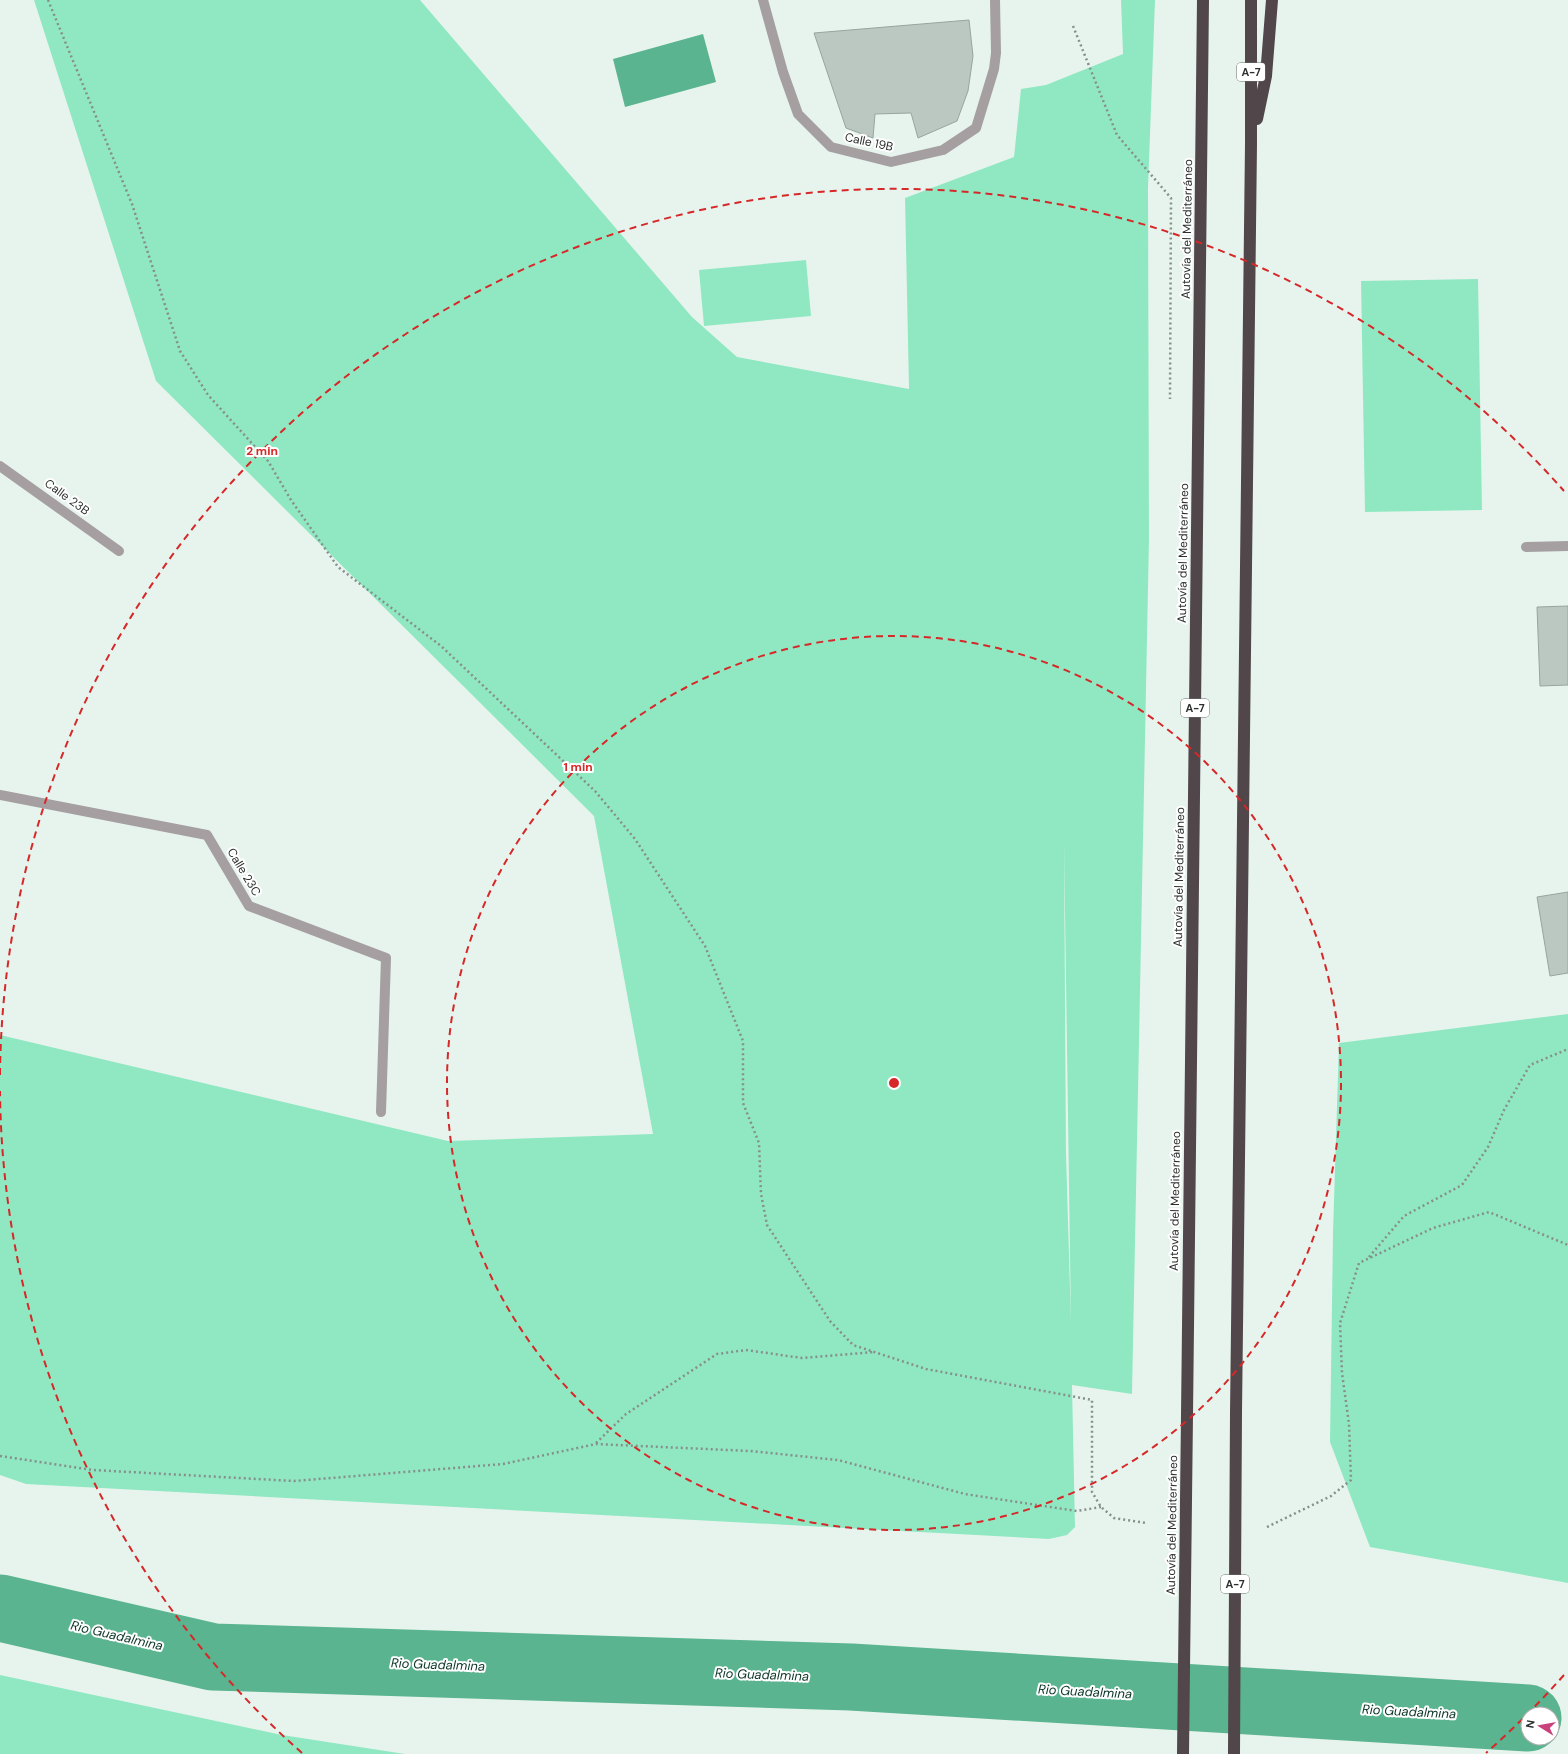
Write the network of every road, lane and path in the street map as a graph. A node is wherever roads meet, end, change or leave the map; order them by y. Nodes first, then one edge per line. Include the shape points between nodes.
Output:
1 (48, 0) edge
2 (762, 0) edge
3 (995, 0) edge
4 (1203, 0) edge
5 (1251, 0) edge
6 (1272, 0) edge
7 (1073, 26) dead end
8 (1251, 144) junction
9 (1170, 405) dead end
10 (0, 466) edge
11 (1568, 546) edge
12 (1526, 547) dead end
13 (119, 551) dead end
14 (0, 795) edge
15 (1568, 1049) edge
16 (381, 1112) dead end
17 (1568, 1245) edge
18 (1368, 1259) junction
19 (876, 1352) junction
20 (596, 1444) junction
21 (0, 1456) edge
22 (1101, 1507) junction
23 (1146, 1523) dead end
24 (1267, 1527) dead end
25 (1183, 1754) edge
26 (1234, 1754) edge

1 - 19 path via 132,204 180,351 208,395 268,461 291,500 338,567 441,646 595,791 635,839 705,946 743,1041 743,1103 759,1143 761,1194 768,1226 830,1321 853,1345
2 - 3 street, Calle 19B via 798,114 831,147 891,162 943,150 976,128 994,69
4 - 25 highway, Autovía del Mediterráneo / A-7, bridge
5 - 8 highway, A-7
6 - 8 highway via 1266,76
7 - 9 path via 1117,135 1171,198
8 - 26 highway, A-7, bridge
10 - 13 street, Calle 23B
11 - 12 street
14 - 16 street, Calle 23C via 207,835 249,906 386,958
15 - 18 path via 1530,1065 1504,1110 1488,1147 1462,1185 1404,1216
17 - 18 path via 1489,1212 1433,1228
18 - 24 path via 1359,1263 1340,1324 1351,1480 1331,1496
19 - 20 path via 802,1358 746,1350 717,1354 626,1414
19 - 22 path via 926,1369 1092,1400 1092,1492
20 - 21 path via 503,1464 294,1481 93,1470
20 - 22 path via 750,1451 838,1460 965,1494 1077,1511
22 - 23 path via 1114,1518

